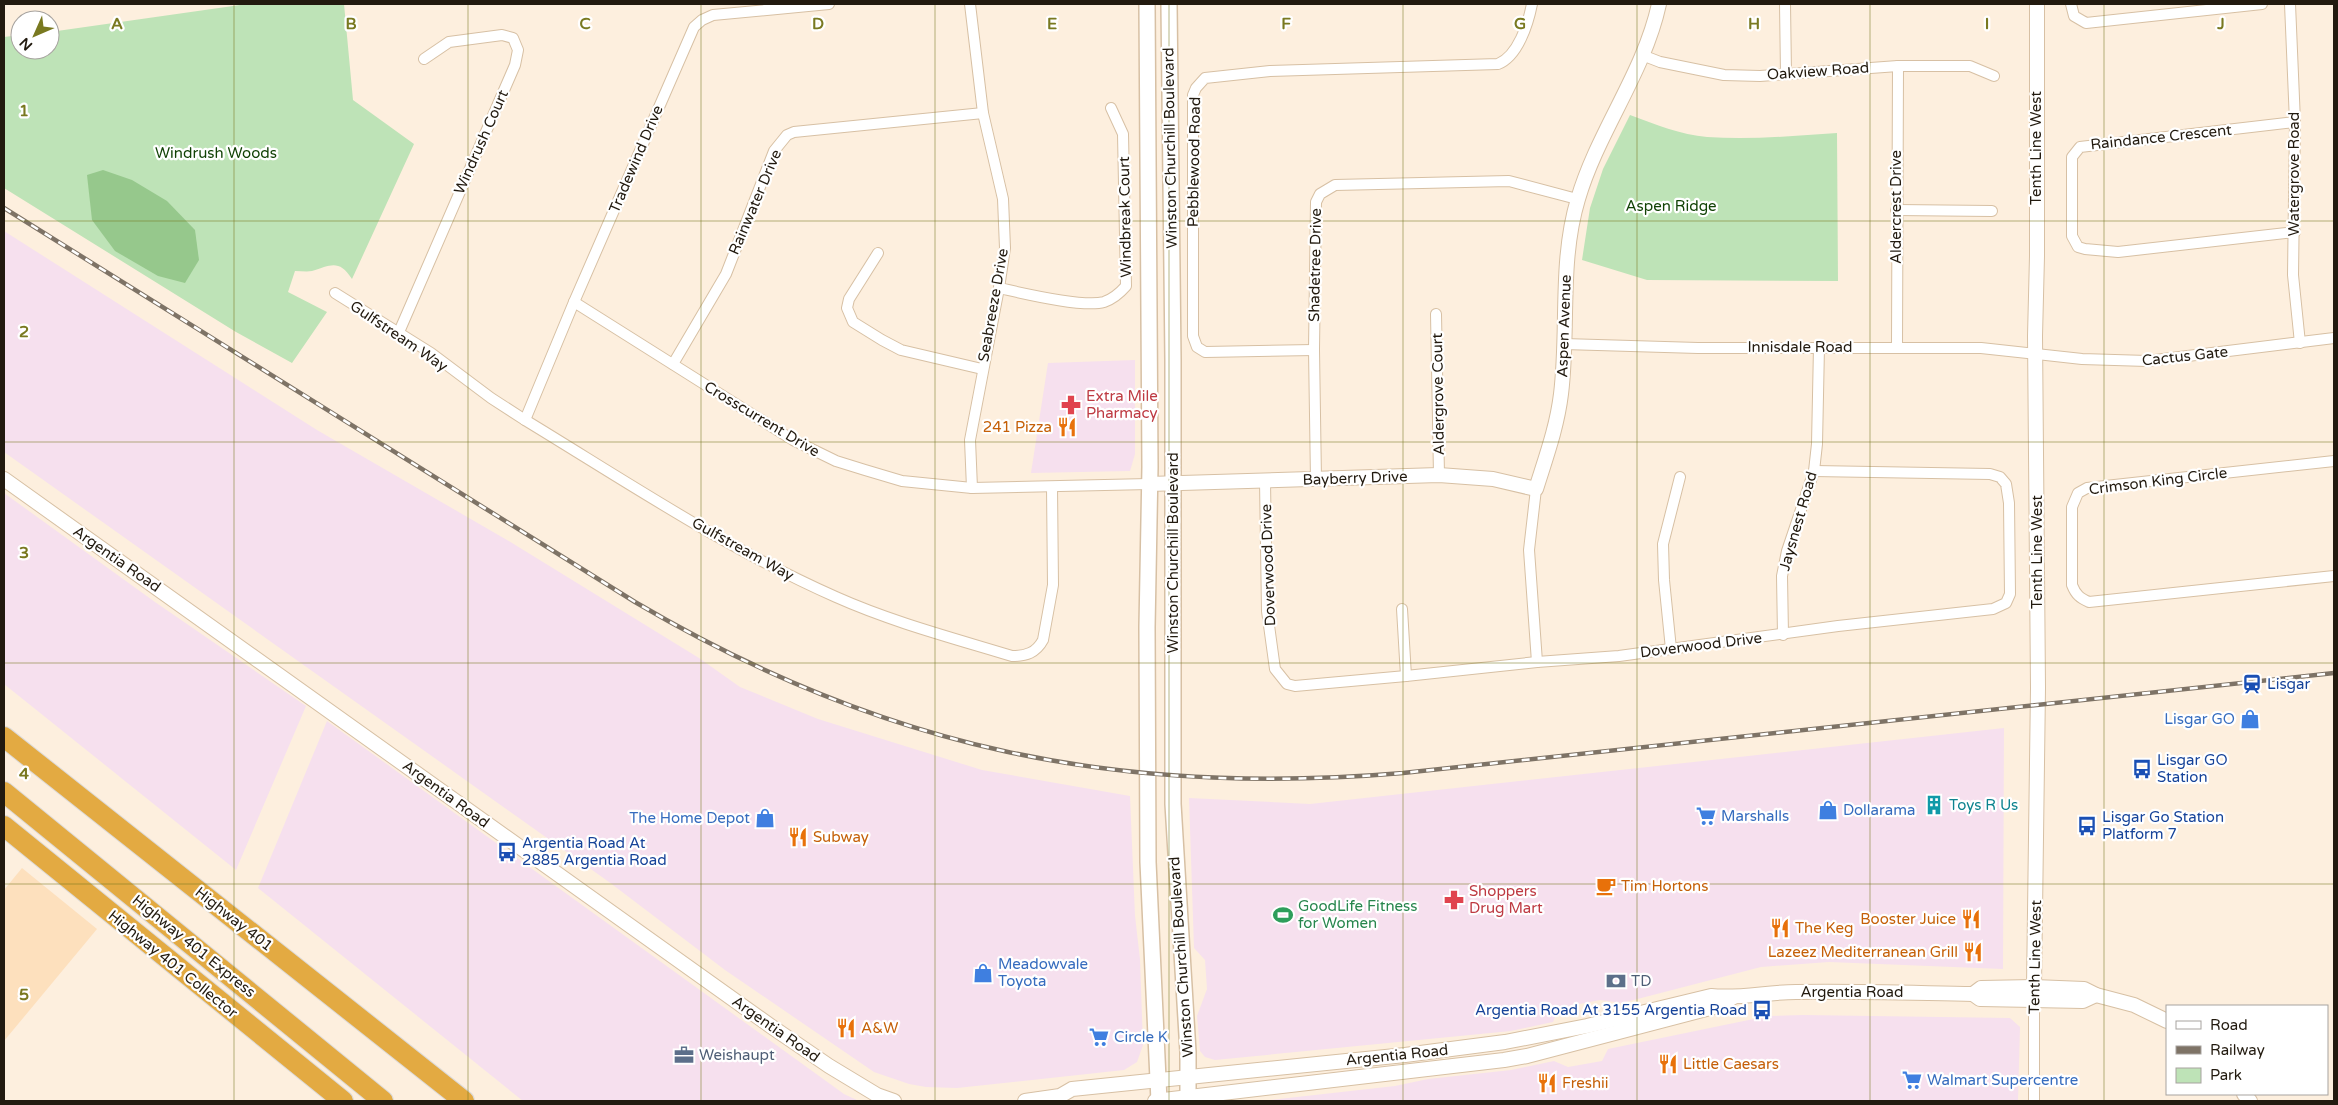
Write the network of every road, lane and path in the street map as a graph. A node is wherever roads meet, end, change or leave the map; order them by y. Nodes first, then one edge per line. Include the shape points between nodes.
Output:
1 (829, 4) edge
2 (970, 4) edge
3 (1147, 4) edge
4 (1169, 4) edge
5 (1532, 4) edge
6 (1659, 4) edge
7 (1785, 4) edge
8 (2037, 4) edge
9 (2071, 4) edge
10 (2262, 4) edge
11 (2290, 4) edge
12 (1642, 55) junction
13 (424, 58) dead end
14 (1898, 66) junction
15 (1786, 74) junction
16 (1994, 76) dead end
17 (1111, 108) dead end
18 (983, 113) junction
19 (2295, 122) junction
20 (1578, 200) junction
21 (1896, 210) junction
22 (1992, 211) dead end
23 (2295, 232) junction
24 (878, 253) dead end
25 (999, 288) junction
26 (335, 293) dead end
27 (574, 302) junction
28 (1436, 314) dead end
29 (399, 332) junction
30 (2334, 338) edge
31 (2300, 343) junction
32 (1564, 344) junction
33 (1818, 346) junction
34 (1897, 348) junction
35 (1314, 350) junction
36 (2035, 355) junction
37 (673, 364) junction
38 (982, 370) junction
39 (525, 420) junction
40 (2334, 461) edge
41 (1814, 471) junction
42 (1439, 475) junction
43 (1680, 477) dead end
44 (4, 479) edge
45 (1316, 480) junction
46 (1265, 481) junction
47 (1149, 484) junction
48 (1173, 484) junction
49 (1052, 487) junction
50 (972, 488) junction
51 (1536, 489) junction
52 (2334, 576) edge
53 (1402, 609) dead end
54 (1783, 635) junction
55 (1671, 649) junction
56 (1538, 662) junction
57 (1406, 676) junction
58 (4, 737) edge
59 (4, 792) edge
60 (4, 826) edge
61 (2034, 993) junction
62 (1732, 998) junction
63 (2166, 1021) edge
64 (1188, 1076) junction
65 (1158, 1080) junction
66 (1063, 1099) edge
67 (1188, 1099) edge
68 (343, 1101) edge
69 (383, 1101) edge
70 (464, 1101) edge
71 (894, 1101) edge
72 (1025, 1101) edge
73 (1155, 1101) edge
74 (1159, 1101) edge
75 (2034, 1101) edge

1 - 27 street, Tradewind Drive via 713,15 694,27
2 - 18 street, Seabreeze Drive
3 - 47 main road, Winston Churchill Boulevard
4 - 48 main road, Winston Churchill Boulevard
5 - 35 street, Pebblewood Road via 1514,51 1507,60 1498,64 1270,71 1205,78 1196,88 1193,96 1193,336 1197,347 1205,352
6 - 12 street, Aspen Avenue
7 - 15 street
8 - 36 street, Tenth Line West
9 - 10 street via 2074,16 2086,23
11 - 19 street, Watergrove Road
12 - 15 street, Oakview Road via 1660,62 1724,75
12 - 20 street, Aspen Avenue
13 - 29 street, Windrush Court via 449,42 502,35 512,38 518,50 515,65
14 - 15 street, Oakview Road
14 - 16 street, Oakview Road via 1970,66
14 - 21 street, Aldercrest Drive
17 - 25 street, Windbreak Court via 1123,134 1126,286 1117,296 1102,302 1058,300
18 - 25 street, Seabreeze Drive via 1003,199 1004,248
18 - 37 street, Rainwater Drive via 787,135 774,151 726,274
19 - 23 street, Watergrove Road
19 - 23 street, Raindance Crescent via 2080,147 2072,157 2072,236 2078,247 2118,252
20 - 32 street, Aspen Avenue via 1567,248
20 - 35 street, Shadetree Drive via 1510,181 1335,185 1328,188 1316,202
21 - 22 street
21 - 34 street, Aldercrest Drive
23 - 31 street, Watergrove Road via 2293,274
24 - 38 street via 848,299 847,308 853,322 902,350
25 - 38 street, Seabreeze Drive
26 - 29 street, Gulfstream Way
27 - 37 street, Crosscurrent Drive
27 - 39 street, Tradewind Drive
28 - 42 street, Aldergrove Court
29 - 39 street, Gulfstream Way
30 - 31 street, Cactus Gate
31 - 36 street, Cactus Gate via 2147,362
32 - 33 street, Innisdale Road via 1698,348
32 - 51 street, Aspen Avenue via 1556,427
33 - 34 street, Innisdale Road
33 - 41 street, Jaysnest Road
34 - 36 street, Innisdale Road via 1981,348
35 - 45 street, Shadetree Drive
36 - 61 street, Tenth Line West via 2038,688
37 - 50 street, Crosscurrent Drive via 793,440 836,461 902,480
38 - 50 street, Seabreeze Drive via 970,440
39 - 49 street, Gulfstream Way via 718,538 828,594 912,626 1012,656 1032,652 1043,640 1053,585
40 - 52 street, Crimson King Circle via 2087,488 2078,493 2072,508 2072,585 2081,599 2090,602
41 - 54 street, Jaysnest Road via 1786,550 1782,576
41 - 54 street, Doverwood Drive via 1990,474 2000,477 2006,484 2008,503 2010,594 1999,608
42 - 45 street, Bayberry Drive
42 - 51 street, Bayberry Drive via 1493,479
43 - 55 street via 1663,544
44 - 71 street, Argentia Road via 780,1032 878,1096
45 - 46 street, Bayberry Drive
46 - 48 street, Bayberry Drive
46 - 57 street, Doverwood Drive via 1267,611 1275,669 1287,684 1295,686
47 - 48 street, Bayberry Drive
47 - 49 street, Crosscurrent Drive
47 - 65 main road, Winston Churchill Boulevard via 1148,862
48 - 64 main road, Winston Churchill Boulevard via 1172,804
49 - 50 street, Crosscurrent Drive
51 - 56 street, Aspen Avenue via 1529,550
53 - 57 street
54 - 55 street, Doverwood Drive
55 - 56 street, Doverwood Drive
56 - 57 street, Doverwood Drive
58 - 70 highway, Highway 401
59 - 69 highway, Highway 401 Express
60 - 68 highway, Highway 401 Collector
61 - 62 street, Argentia Road via 1980,999 1973,994 1769,992
61 - 63 street, Argentia Road via 2083,1000 2096,995 2134,1005
61 - 75 street, Tenth Line West
62 - 64 street, Argentia Road via 1712,996 1505,1042
62 - 67 street, Argentia Road via 1714,1007 1527,1056
64 - 65 street, Argentia Road
64 - 67 main road, Winston Churchill Boulevard
65 - 66 street, Argentia Road via 1072,1089
65 - 74 main road, Winston Churchill Boulevard
66 - 72 street, Argentia Road
67 - 74 street, Argentia Road
73 - 74 street, Argentia Road

